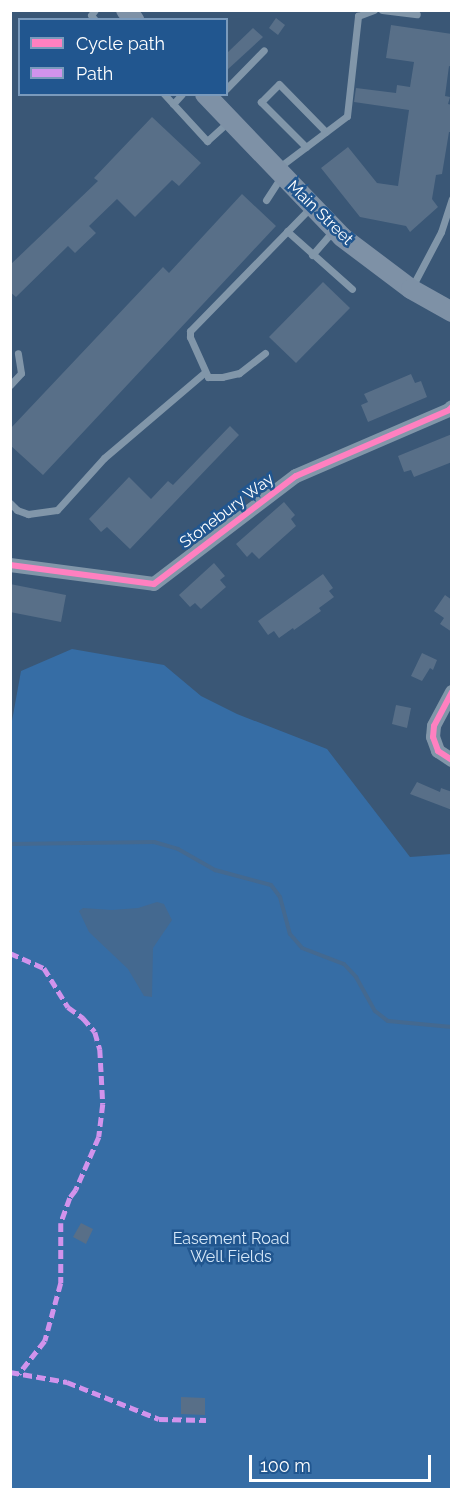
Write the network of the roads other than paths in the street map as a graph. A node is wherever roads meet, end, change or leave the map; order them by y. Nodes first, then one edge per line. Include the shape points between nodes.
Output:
1 (374, 10) edge
2 (382, 10) edge
3 (417, 14) dead end
4 (264, 50) dead end
5 (228, 86) edge
6 (166, 96) edge
7 (180, 96) edge
8 (207, 96) edge
9 (173, 104) junction
10 (229, 120) junction
11 (326, 132) junction
12 (306, 147) junction
13 (279, 172) junction
14 (452, 199) edge
15 (266, 200) dead end
16 (312, 206) junction
17 (335, 230) junction
18 (287, 231) junction
19 (312, 255) junction
20 (411, 289) junction
21 (352, 290) dead end
22 (452, 312) edge
23 (18, 353) dead end
24 (265, 354) dead end
25 (204, 373) junction
26 (10, 385) edge
27 (452, 407) edge
28 (10, 503) edge
29 (10, 565) edge
30 (452, 692) edge
31 (452, 760) edge

1 - 11 lane via 358,16 347,116
2 - 3 lane
4 - 5 lane
6 - 9 lane
7 - 9 lane
8 - 10 main road, Main Street
9 - 10 lane via 207,141
10 - 13 main road, Main Street
11 - 12 lane
11 - 12 lane via 279,84 261,102
12 - 13 lane
13 - 15 lane
13 - 16 main road, Main Street
14 - 20 lane via 441,232
16 - 17 main road, Main Street
16 - 18 lane
17 - 19 lane
17 - 20 main road, Main Street
18 - 19 lane
18 - 25 lane via 192,327 190,337
19 - 21 lane
20 - 22 main road, Main Street
23 - 26 lane via 21,373
24 - 25 lane via 239,373 215,378
25 - 28 lane via 104,458 57,510 28,514
27 - 29 street, Stonebury Way via 296,476 154,584
30 - 31 street via 434,726 433,736 438,751

